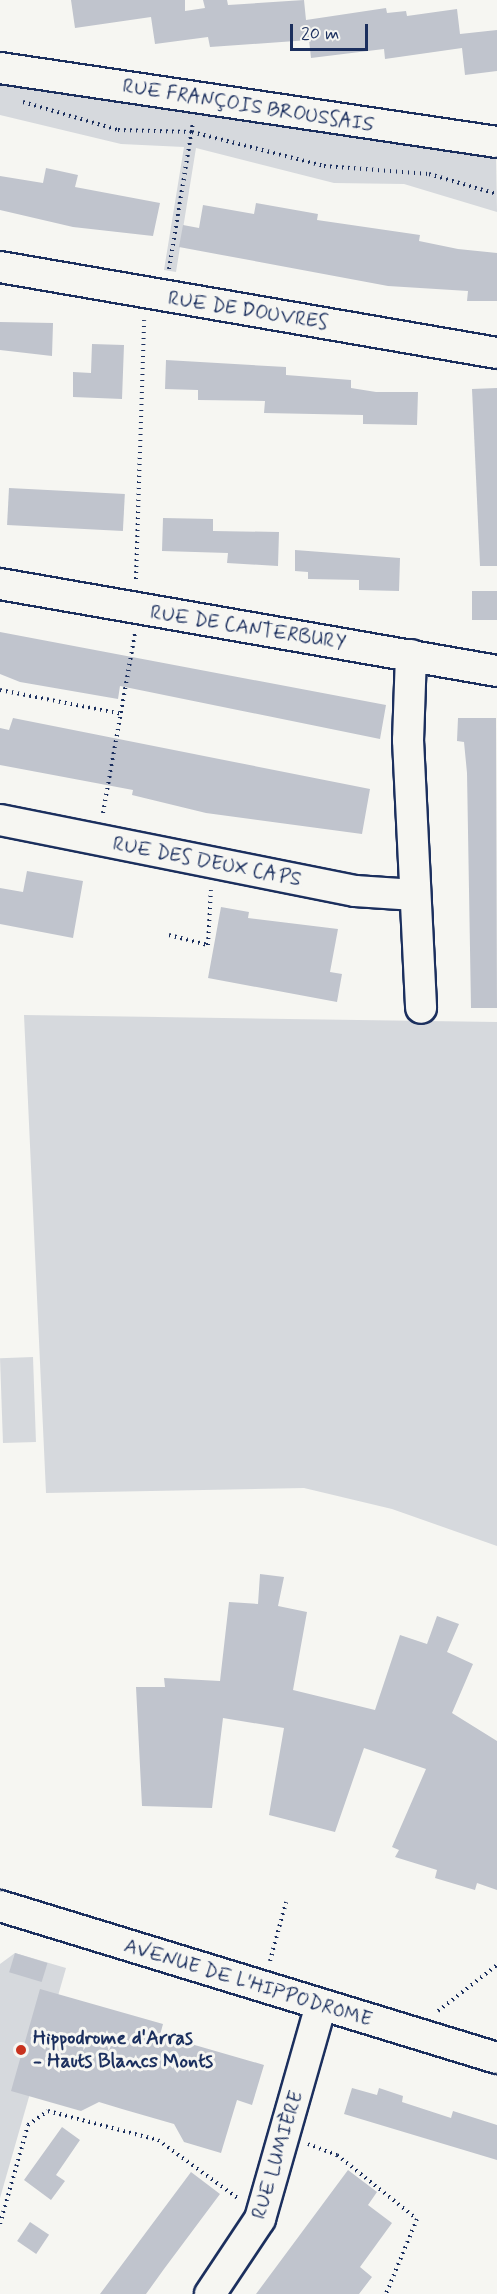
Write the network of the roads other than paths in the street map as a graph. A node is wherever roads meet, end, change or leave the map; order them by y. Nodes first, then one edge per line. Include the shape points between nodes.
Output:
1 (0, 68) edge
2 (497, 142) edge
3 (0, 267) edge
4 (497, 353) edge
5 (0, 584) edge
6 (411, 655) junction
7 (497, 671) edge
8 (0, 820) edge
9 (415, 895) junction
10 (421, 1008) dead end
11 (0, 1906) edge
12 (321, 2005) junction
13 (495, 2051) edge
14 (210, 2294) edge

1 - 2 street, RUE FRANÇOIS BROUSSAIS
3 - 4 street, RUE DE DOUVRES
5 - 6 street, RUE DE CANTERBURY
6 - 7 street, RUE DE CANTERBURY
6 - 9 street via 406,688
8 - 9 street, RUE DES DEUX CAPS via 389,897
9 - 10 street
11 - 12 street, AVENUE DE L'HIPPODROME
12 - 13 street, AVENUE DE L'HIPPODROME via 422,2037
12 - 14 street, RUE LUMIÈRE via 263,2212

